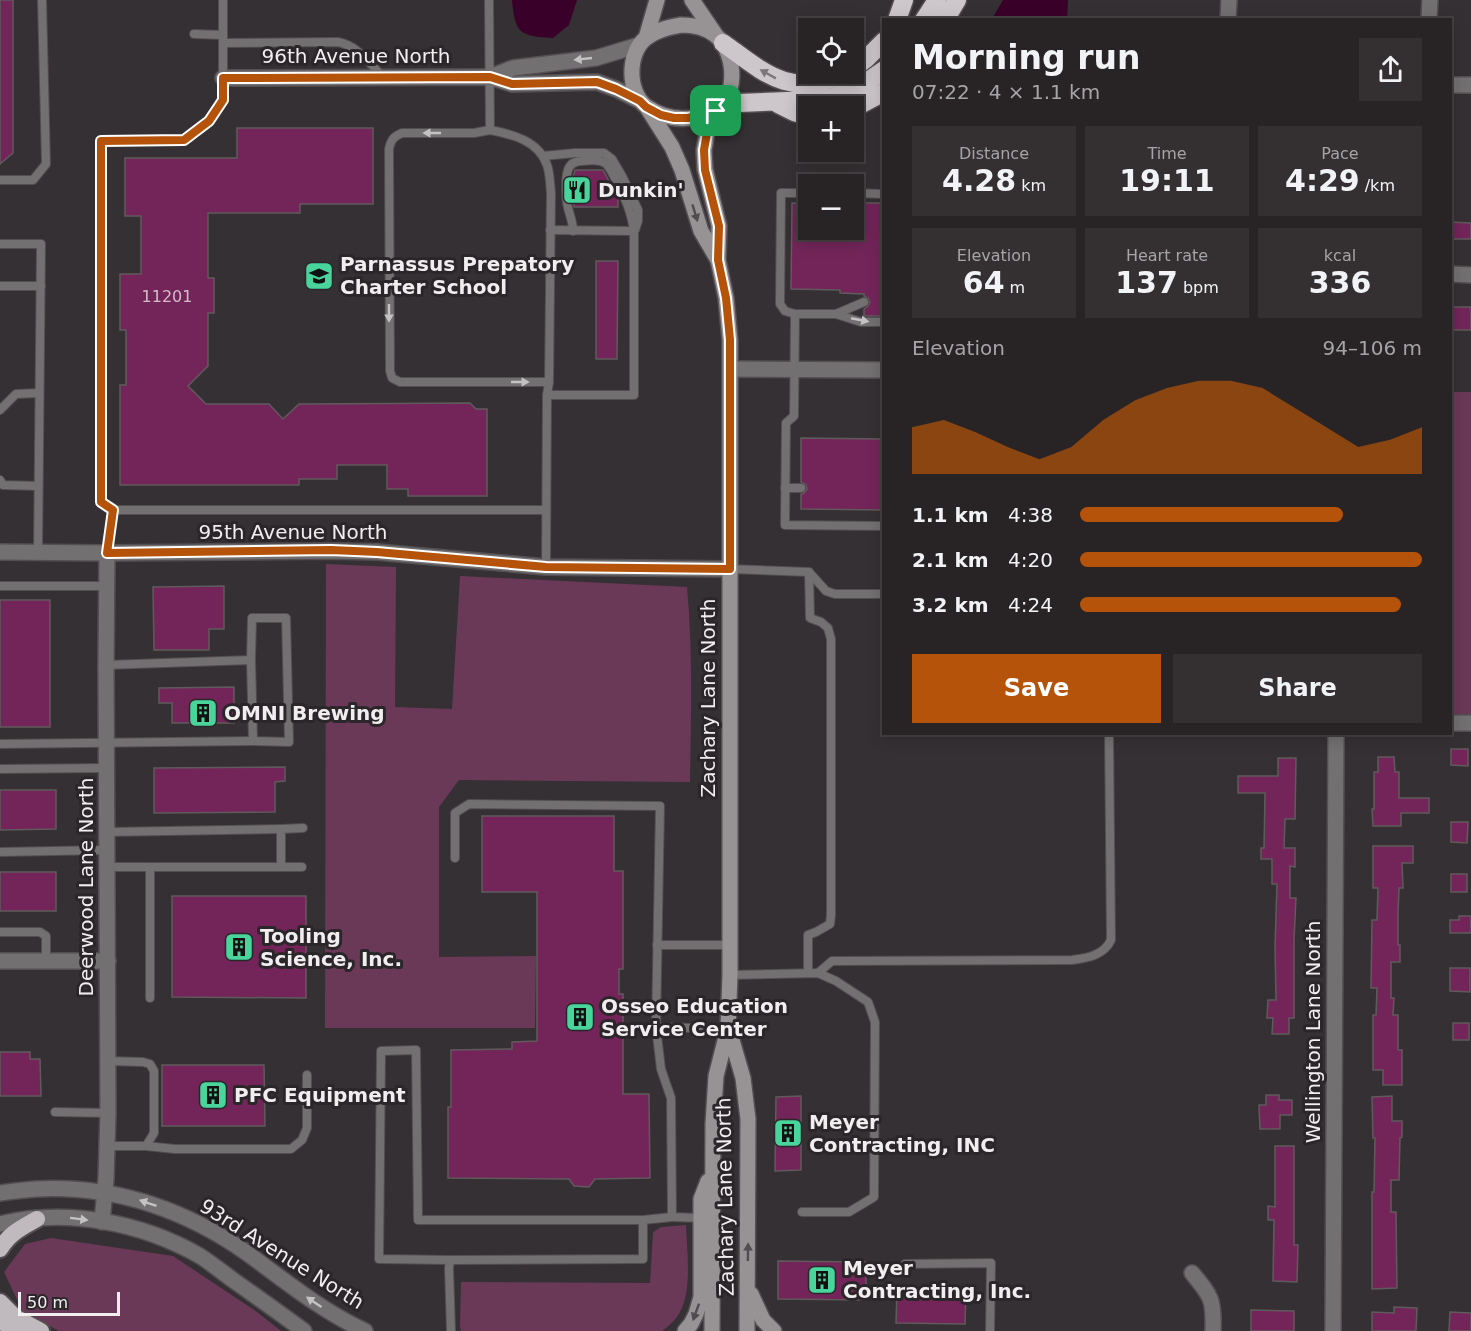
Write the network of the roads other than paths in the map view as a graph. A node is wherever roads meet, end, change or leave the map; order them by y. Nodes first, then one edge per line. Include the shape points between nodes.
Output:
1 (42, 0) edge
2 (223, 0) edge
3 (489, 0) edge
4 (657, 0) edge
5 (692, 0) edge
6 (904, 0) edge
7 (937, 0) edge
8 (957, 0) edge
9 (1228, 0) edge
10 (1430, 0) edge
11 (898, 18) edge
12 (925, 18) edge
13 (946, 18) edge
14 (1228, 18) edge
15 (1430, 18) edge
16 (194, 34) dead end
17 (223, 39) junction
18 (720, 40) junction
19 (642, 42) junction
20 (882, 43) edge
21 (864, 60) edge
22 (882, 71) edge
23 (382, 77) junction
24 (490, 77) junction
25 (223, 78) junction
26 (798, 84) edge
27 (1452, 85) edge
28 (1471, 85) edge
29 (882, 93) edge
30 (774, 102) junction
31 (864, 103) edge
32 (643, 104) junction
33 (718, 108) junction
34 (798, 113) edge
35 (490, 130) junction
36 (543, 156) junction
37 (0, 180) edge
38 (798, 193) edge
39 (864, 193) edge
40 (882, 194) edge
41 (550, 230) junction
42 (573, 231) junction
43 (634, 231) junction
44 (0, 244) edge
45 (718, 260) junction
46 (1452, 274) edge
47 (1471, 274) edge
48 (0, 286) edge
49 (41, 286) junction
50 (864, 302) dead end
51 (795, 314) junction
52 (836, 314) junction
53 (882, 322) edge
54 (731, 369) junction
55 (795, 369) junction
56 (882, 370) edge
57 (549, 382) junction
58 (39, 393) junction
59 (547, 395) junction
60 (0, 410) edge
61 (0, 480) edge
62 (38, 486) junction
63 (785, 488) junction
64 (801, 488) dead end
65 (113, 510) junction
66 (546, 510) junction
67 (882, 526) edge
68 (0, 552) edge
69 (38, 552) junction
70 (107, 553) junction
71 (546, 567) junction
72 (730, 569) junction
73 (809, 572) junction
74 (106, 585) junction
75 (0, 586) edge
76 (882, 594) edge
77 (252, 660) junction
78 (106, 665) junction
79 (1452, 723) edge
80 (1471, 723) edge
81 (1109, 735) edge
82 (1336, 735) edge
83 (253, 741) junction
84 (106, 743) junction
85 (0, 744) edge
86 (106, 768) junction
87 (0, 769) edge
88 (303, 828) dead end
89 (281, 829) junction
90 (107, 832) junction
91 (107, 850) junction
92 (0, 852) edge
93 (455, 858) dead end
94 (107, 867) junction
95 (150, 867) junction
96 (281, 867) junction
97 (302, 867) dead end
98 (0, 932) edge
99 (657, 945) junction
100 (729, 945) junction
101 (0, 961) edge
102 (45, 961) junction
103 (108, 961) junction
104 (808, 973) junction
105 (818, 973) junction
106 (730, 975) junction
107 (150, 998) dead end
108 (656, 1027) junction
109 (728, 1029) junction
110 (108, 1061) junction
111 (307, 1075) dead end
112 (55, 1112) dead end
113 (108, 1113) junction
114 (107, 1146) junction
115 (146, 1146) junction
116 (105, 1192) junction
117 (0, 1193) edge
118 (802, 1212) dead end
119 (672, 1217) junction
120 (706, 1218) junction
121 (37, 1219) junction
122 (643, 1220) junction
123 (102, 1222) junction
124 (0, 1224) edge
125 (0, 1249) edge
126 (450, 1260) junction
127 (905, 1264) dead end
128 (1192, 1273) dead end
129 (747, 1284) junction
130 (0, 1302) edge
131 (0, 1321) edge
132 (17, 1331) edge
133 (41, 1331) edge
134 (304, 1331) edge
135 (365, 1331) edge
136 (451, 1331) edge
137 (685, 1331) edge
138 (712, 1331) edge
139 (747, 1331) edge
140 (774, 1331) edge
141 (990, 1331) edge
142 (1213, 1331) edge
143 (1333, 1331) edge

1 - 37 lane via 45,164 33,180
2 - 17 lane
3 - 24 lane
4 - 19 main road
5 - 18 main road
6 - 11 highway
7 - 12 highway
8 - 13 highway
9 - 14 street
10 - 15 street
16 - 17 lane
17 - 23 lane via 348,44
17 - 25 lane
18 - 19 main road via 705,29 681,25 657,31
26 -> 18 highway via 767,75
18 - 33 main road via 730,58 732,74 727,97
19 -> 24 street, 96th Avenue North via 596,58 513,68
19 - 32 main road via 632,72 636,94
20 - 21 highway
22 - 30 highway via 861,86 833,97
23 - 24 street, 96th Avenue North
23 - 25 street, 96th Avenue North
24 - 32 street, 96th Avenue North via 512,84 597,82
24 - 35 lane
25 - 65 lane via 223,100 209,121 184,140 101,141 101,502
27 - 28 street
29 - 31 highway
30 - 33 highway via 739,102
30 - 34 highway
32 - 33 main road via 674,118 688,118
32 -> 45 main road, Zachary Lane North via 672,147 701,231
33 - 45 main road, Zachary Lane North via 704,150 719,226
35 - 36 lane via 521,139
35 -> 57 lane via 402,133 391,141 390,371 392,378 400,382
36 - 41 lane via 551,193
36 - 43 lane via 604,153 612,159 638,210
38 - 51 lane via 781,193 780,304
39 - 40 lane
41 - 42 lane
41 - 57 lane
42 - 43 lane
42 - 43 lane via 566,174 570,165 580,161 600,161 609,166 630,212
43 - 59 lane via 634,395
44 - 49 lane via 41,244
45 - 54 main road, Zachary Lane North
46 - 47 street
48 - 49 lane
49 - 58 lane
50 - 52 lane
51 - 52 lane
51 - 55 lane
52 -> 53 lane via 861,322
54 - 55 street
54 - 72 main road, Zachary Lane North
55 - 56 street
55 - 63 lane via 794,416 786,423
57 - 59 lane
58 - 60 lane via 16,394
58 - 62 lane
59 - 66 lane
61 - 62 lane via 3,484
62 - 69 lane
63 - 64 lane
63 - 67 lane via 785,525
65 - 66 lane
65 - 70 lane
66 - 71 lane
68 - 69 street, 95th Avenue North
69 - 70 street, 95th Avenue North
70 - 71 street, 95th Avenue North via 331,550
70 - 74 street, Deerwood Lane North
71 - 72 street, 95th Avenue North
72 - 73 lane
72 - 100 main road, Zachary Lane North
73 - 76 lane via 826,591 835,594
73 - 104 lane via 810,618 828,628 831,639 831,915 830,924 808,935
74 - 75 lane
74 - 78 street, Deerwood Lane North
77 - 78 lane
77 - 83 lane
77 - 83 lane via 252,618 286,618 289,742
78 - 84 street, Deerwood Lane North
79 - 80 street
81 - 105 lane via 1108,947 1088,958 1072,960 832,961
82 - 143 street, Wellington Lane North
83 - 84 lane
84 - 85 lane
84 - 86 street, Deerwood Lane North
86 - 87 lane
86 - 90 street, Deerwood Lane North
88 - 89 lane
89 - 90 lane
89 - 96 lane
90 - 91 street, Deerwood Lane North
91 - 92 lane
91 - 94 street, Deerwood Lane North
93 - 99 lane via 455,813 470,804 660,806
94 - 95 lane
94 - 103 street, Deerwood Lane North
95 - 96 lane
95 - 107 lane
96 - 97 lane
98 - 102 lane via 40,932 45,936
99 - 100 lane
99 - 108 lane
100 - 106 main road, Zachary Lane North
101 - 102 street
102 - 103 street
103 - 110 street, Deerwood Lane North
104 - 105 lane
104 - 106 lane
105 - 118 lane via 868,1002 875,1022 874,1197 849,1212
106 - 109 main road, Zachary Lane North
108 - 109 lane
108 - 119 lane via 661,1069 671,1098
109 - 120 main road, Zachary Lane North via 716,1076 712,1173 701,1199
129 -> 109 main road, Zachary Lane North via 748,1119 743,1078
110 - 113 street, Deerwood Lane North
110 - 115 lane via 150,1064 154,1132
111 - 115 lane via 307,1128 302,1140 291,1149
112 - 113 lane
113 - 114 street, Deerwood Lane North
114 - 115 lane
114 - 116 street, Deerwood Lane North
116 - 117 street, 93rd Avenue North via 36,1189
116 - 123 street, Deerwood Lane North
135 -> 116 street, 93rd Avenue North via 310,1300 213,1231 166,1209
119 - 120 lane
119 - 122 lane
120 -> 137 main road via 701,1297
120 - 138 main road, Zachary Lane North
121 -> 123 street via 67,1217
121 - 124 street
121 - 125 highway via 13,1233
122 - 126 lane via 643,1259
122 - 126 lane via 418,1220 416,1050 381,1051 379,1259
123 - 134 street via 138,1229 201,1257
126 - 136 lane
127 - 141 lane via 992,1263
128 - 142 street via 1212,1299
129 - 139 main road, Zachary Lane North
129 - 140 main road via 763,1320
130 - 133 highway via 15,1317
131 - 132 highway

